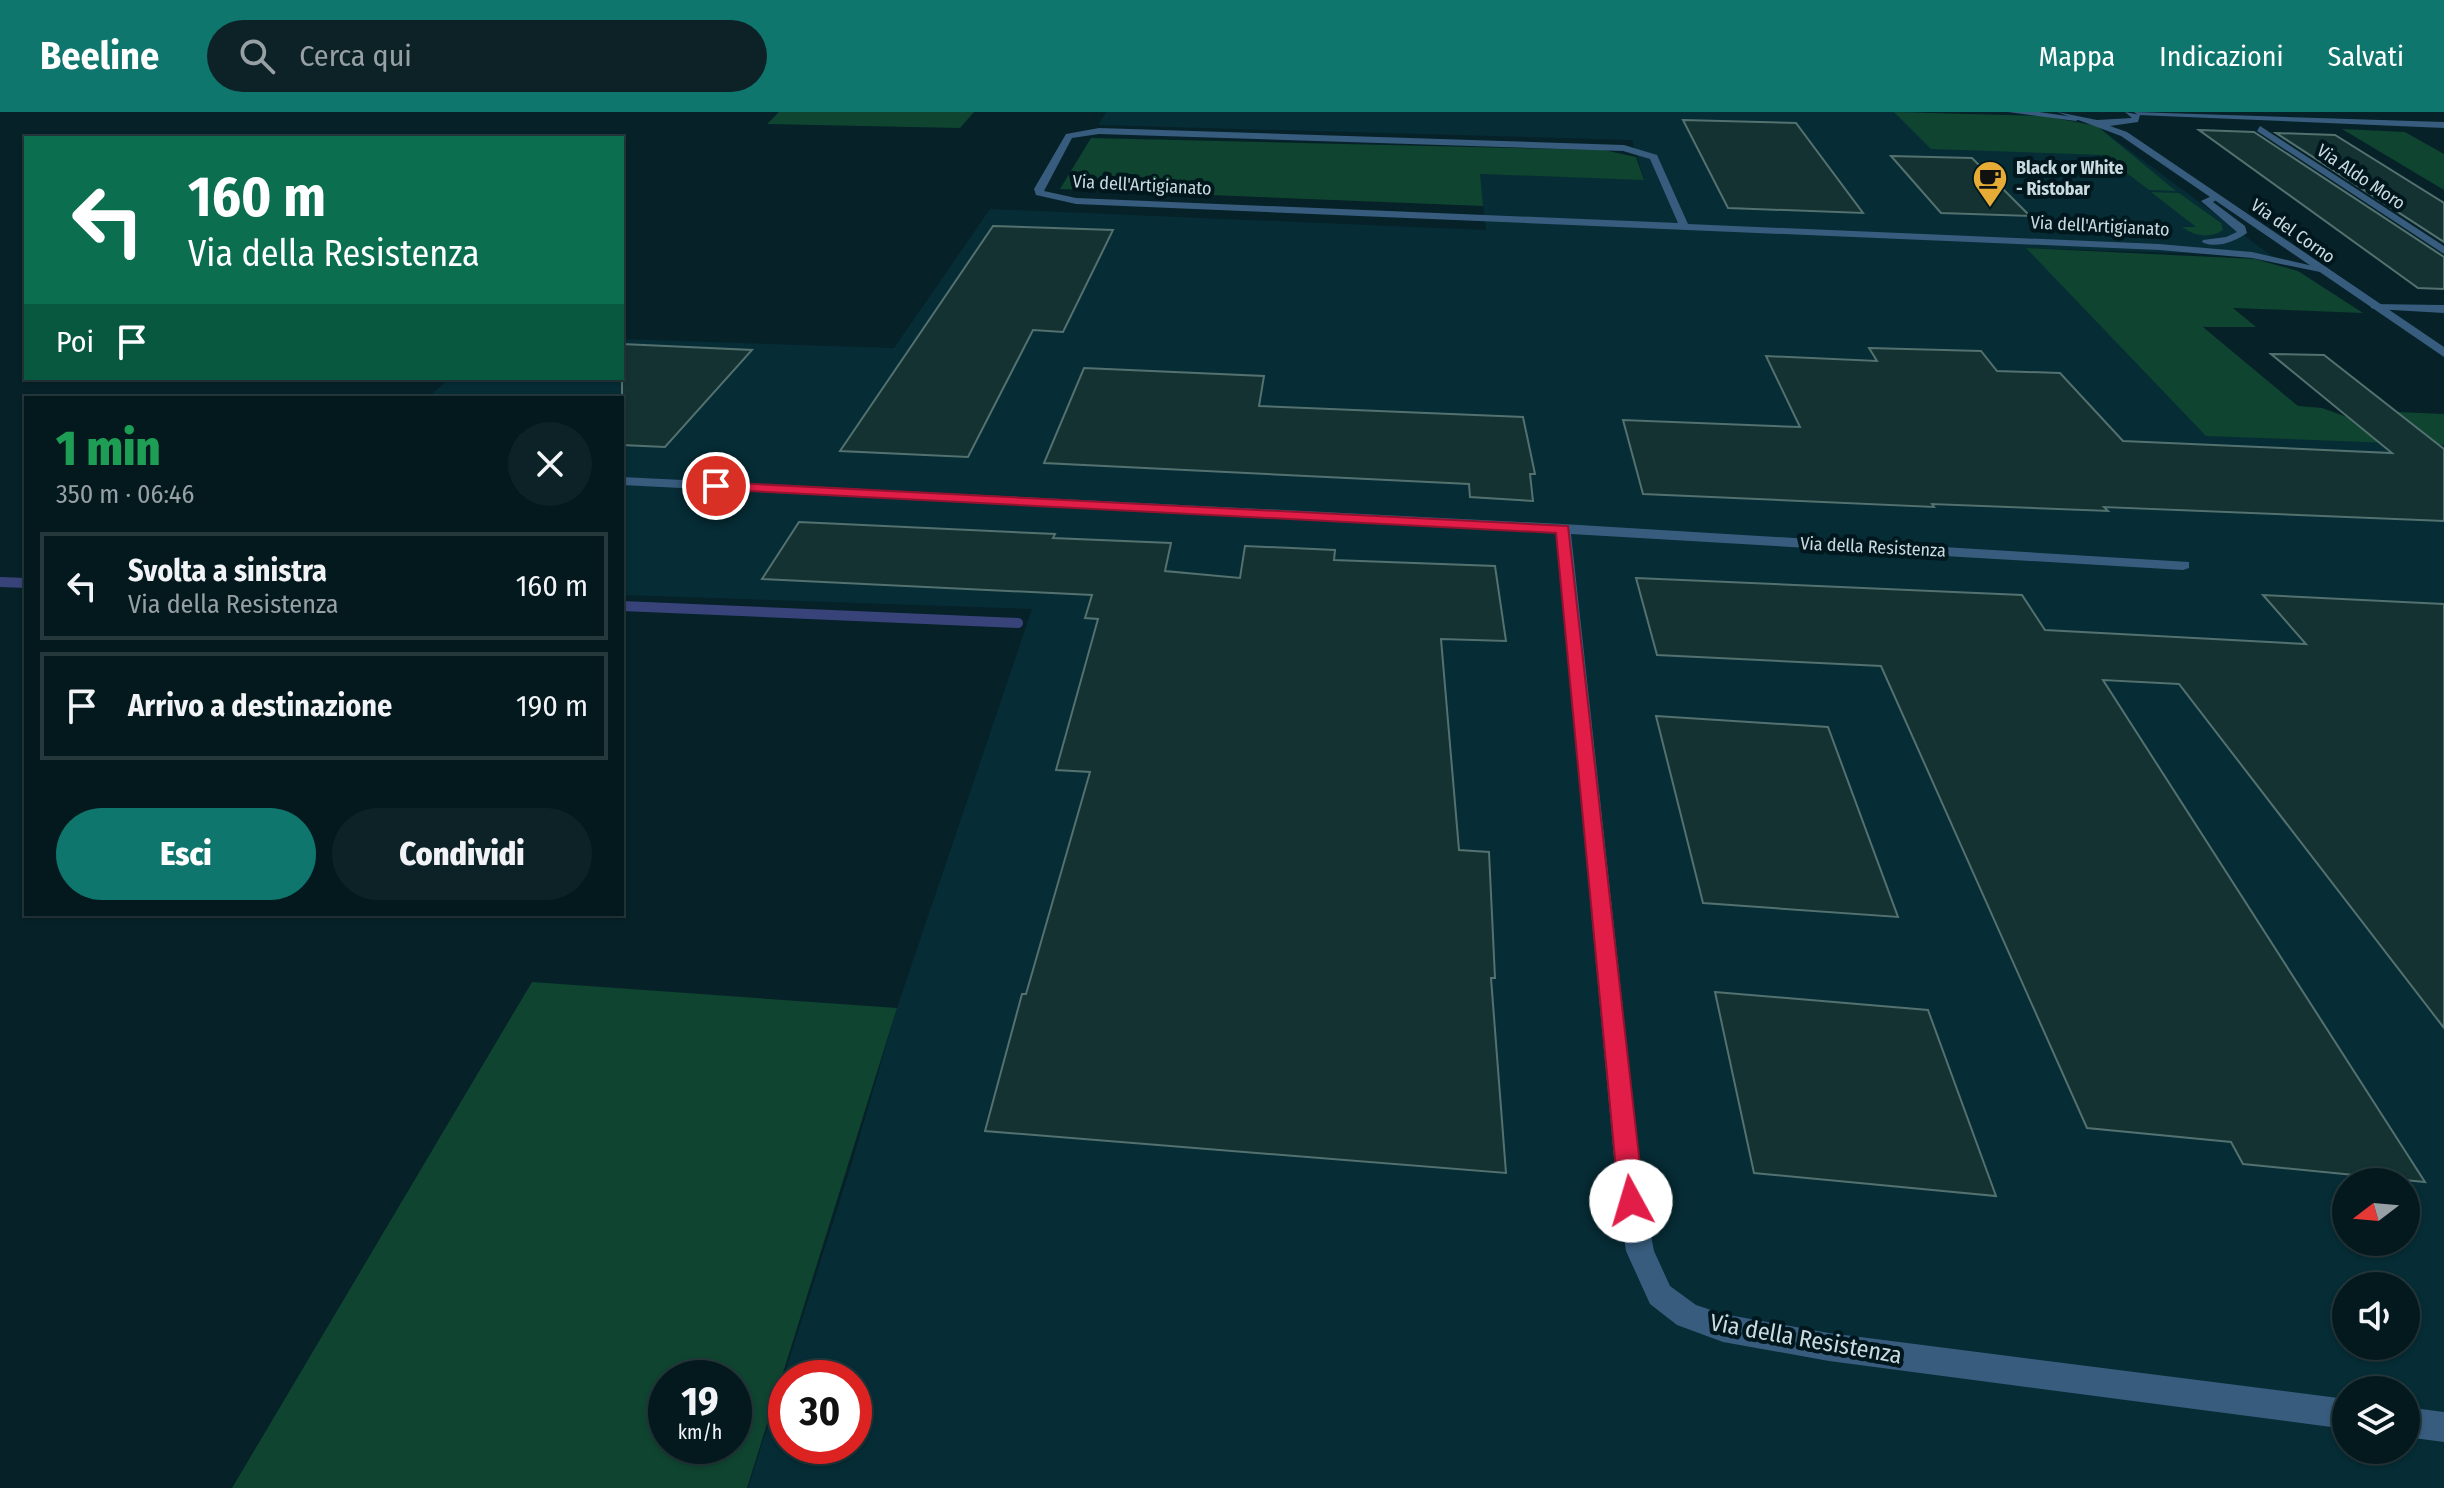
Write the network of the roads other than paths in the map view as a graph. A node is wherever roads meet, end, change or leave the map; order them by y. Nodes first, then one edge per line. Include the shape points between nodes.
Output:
1 (2015, 112) edge
2 (2061, 112) edge
3 (2376, 112) edge
4 (2076, 118) junction
5 (2131, 120) edge
6 (2399, 124) junction
7 (2444, 125) edge
8 (2260, 129) dead end
9 (2216, 197) junction
10 (1684, 226) junction
11 (2159, 247) junction
12 (2291, 249) junction
13 (2444, 251) edge
14 (2320, 269) junction
15 (2375, 306) junction
16 (2444, 309) edge
17 (2444, 353) edge
18 (624, 481) edge
19 (1563, 529) junction
20 (2183, 565) dead end
21 (2332, 1412) edge
22 (2420, 1424) edge
23 (2444, 1427) edge

1 - 4 street
2 - 4 street
3 - 6 street
4 - 5 street, Via del Corno
5 - 6 street
5 - 9 street, Via del Corno
6 - 7 street
8 - 13 street, Via Aldo Moro
9 - 11 street via 2206,201 2241,228 2237,238
9 - 12 street, Via del Corno
10 - 10 street, Via dell'Artigianato via 1076,201 1047,197 1039,189 1069,136 1092,131 1624,148 1654,157
10 - 11 street, Via dell'Artigianato
11 - 12 street via 2255,244
11 - 14 street, Via dell'Artigianato via 2252,255
12 - 14 street, Via del Corno
14 - 15 street, Via del Corno
15 - 16 street
15 - 17 street, Via del Corno
18 - 19 street, Via della Resistenza
19 - 20 street, Via della Resistenza
19 - 21 street, Via della Resistenza via 1631,1201 1640,1251 1660,1295 1687,1315 1723,1328 1829,1347
22 - 23 street

